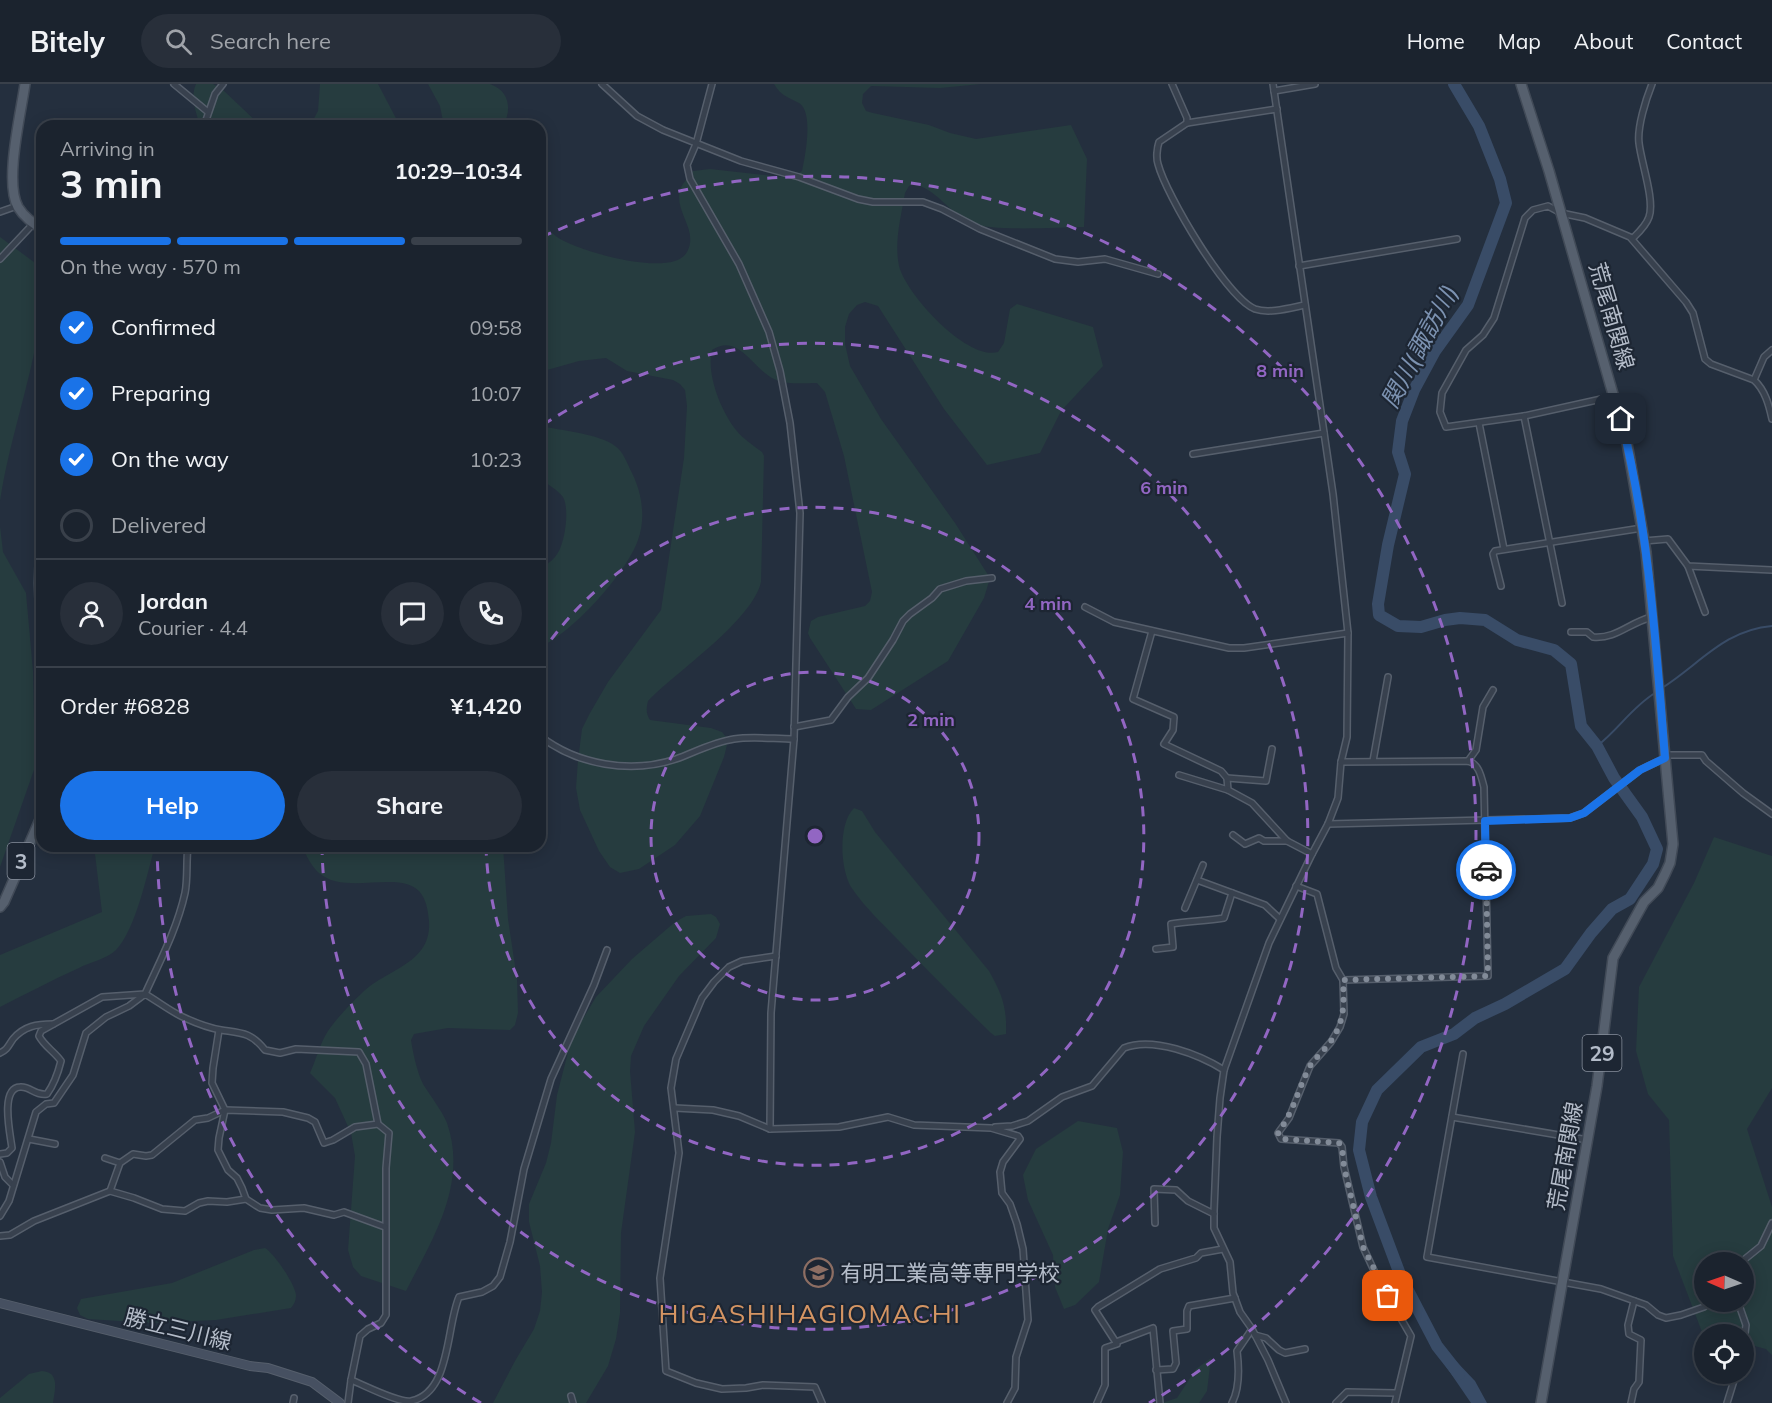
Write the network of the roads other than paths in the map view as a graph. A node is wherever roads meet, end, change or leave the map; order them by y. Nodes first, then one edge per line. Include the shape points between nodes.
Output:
1 (25, 84) edge
2 (174, 84) edge
3 (223, 84) edge
4 (602, 84) edge
5 (712, 84) edge
6 (1172, 84) edge
7 (1273, 84) edge
8 (1315, 84) edge
9 (1521, 84) edge
10 (1652, 84) edge
11 (1274, 91) junction
12 (1277, 109) junction
13 (208, 112) junction
14 (206, 120) edge
15 (1187, 123) junction
16 (696, 144) junction
17 (17, 206) junction
18 (0, 212) edge
19 (1561, 213) junction
20 (36, 223) edge
21 (36, 230) edge
22 (1457, 239) dead end
23 (1632, 239) junction
24 (0, 259) edge
25 (1299, 266) junction
26 (1158, 274) dead end
27 (1305, 305) junction
28 (1772, 350) edge
29 (1754, 380) junction
30 (1615, 396) junction
31 (1524, 416) junction
32 (1772, 419) edge
33 (1479, 423) junction
34 (1324, 433) junction
35 (1193, 454) dead end
36 (1642, 528) junction
37 (1644, 541) junction
38 (1550, 543) junction
39 (1504, 549) junction
40 (1688, 566) junction
41 (1772, 570) edge
42 (993, 578) dead end
43 (1501, 586) dead end
44 (1563, 603) dead end
45 (1085, 607) dead end
46 (1705, 612) dead end
47 (1652, 617) junction
48 (1152, 630) junction
49 (1571, 632) dead end
50 (1348, 633) junction
51 (1388, 677) dead end
52 (1492, 690) dead end
53 (794, 727) junction
54 (546, 740) edge
55 (794, 740) junction
56 (1272, 749) dead end
57 (1665, 757) junction
58 (1374, 761) junction
59 (1468, 761) junction
60 (1341, 762) junction
61 (1179, 776) dead end
62 (1227, 778) junction
63 (1228, 790) junction
64 (1772, 814) edge
65 (1485, 821) junction
66 (1328, 824) junction
67 (36, 828) edge
68 (1233, 836) dead end
69 (1287, 841) junction
70 (188, 852) edge
71 (1311, 854) junction
72 (1203, 865) dead end
73 (12, 880) junction
74 (1197, 880) junction
75 (1296, 886) junction
76 (1232, 893) junction
77 (0, 907) edge
78 (1185, 908) dead end
79 (0, 913) edge
80 (1280, 919) junction
81 (1156, 949) dead end
82 (607, 950) dead end
83 (776, 956) junction
84 (1343, 980) junction
85 (145, 994) junction
86 (55, 1024) junction
87 (219, 1030) junction
88 (0, 1053) edge
89 (1463, 1054) dead end
90 (1224, 1070) junction
91 (675, 1108) junction
92 (225, 1110) junction
93 (1452, 1117) junction
94 (378, 1124) junction
95 (990, 1128) junction
96 (770, 1129) junction
97 (28, 1139) junction
98 (1588, 1140) junction
99 (55, 1144) dead end
100 (0, 1154) edge
101 (105, 1158) dead end
102 (0, 1162) edge
103 (120, 1163) junction
104 (13, 1185) junction
105 (110, 1191) junction
106 (246, 1199) junction
107 (1214, 1214) junction
108 (0, 1216) edge
109 (1155, 1223) dead end
110 (1772, 1223) edge
111 (385, 1227) junction
112 (0, 1236) edge
113 (1223, 1249) junction
114 (1754, 1252) edge
115 (1562, 1283) junction
116 (1235, 1298) junction
117 (1634, 1301) junction
118 (0, 1303) edge
119 (1694, 1310) edge
120 (1254, 1332) junction
121 (1116, 1342) junction
122 (1305, 1349) dead end
123 (1156, 1370) junction
124 (351, 1380) junction
125 (1733, 1384) edge
126 (1396, 1393) junction
127 (571, 1396) dead end
128 (340, 1403) edge
129 (348, 1403) edge
130 (573, 1403) edge
131 (822, 1403) edge
132 (1007, 1403) edge
133 (1097, 1403) edge
134 (1160, 1403) edge
135 (1232, 1403) edge
136 (1286, 1403) edge
137 (1336, 1403) edge
138 (1395, 1403) edge
139 (1541, 1403) edge
140 (1631, 1403) edge
141 (1727, 1403) edge

1 - 17 main road via 12,169
2 - 13 street
3 - 13 street
4 - 16 street via 637,116
5 - 16 street
6 - 15 street
7 - 11 street
8 - 11 street
9 - 19 main road, 荒尾南関線 / 29
10 - 23 street via 1639,128 1650,216
11 - 12 street
12 - 15 street
12 - 25 street
13 - 14 street
15 - 27 street via 1159,142 1157,162 1188,228 1247,305 1257,310
16 - 26 street via 858,199 923,202 1055,259 1105,259
16 - 53 street via 687,165 690,179 739,264 769,332 790,423 800,513
17 - 18 street
17 - 20 main road
19 - 23 street via 1585,218
19 - 30 main road, 荒尾南関線 / 29
19 - 33 street via 1548,206 1533,210 1525,218 1494,318 1484,335 1466,350 1442,393 1440,412 1446,427
21 - 24 street
22 - 25 street
23 - 29 street via 1693,313 1705,359
25 - 27 street
27 - 34 street
28 - 29 street via 1764,357
29 - 32 street via 1766,398
30 - 31 street
30 - 36 main road, 荒尾南関線 / 29
31 - 33 street
31 - 38 street
33 - 39 street
34 - 35 street
34 - 50 street
36 - 37 main road, 荒尾南関線 / 29
36 - 38 street
37 - 40 street via 1668,539
37 - 47 main road, 荒尾南関線 / 29
38 - 39 street
38 - 44 street
39 - 43 street via 1493,553
40 - 41 street
40 - 46 street
42 - 53 street via 940,589 903,621 868,678 831,720
45 - 48 street via 1114,622
47 - 49 street via 1611,636
47 - 57 main road, 荒尾南関線 / 29
48 - 50 street via 1229,648
48 - 62 street via 1133,699 1174,717 1173,730 1164,744 1221,771
50 - 60 street via 1347,737
51 - 58 street
52 - 59 street via 1483,707 1476,750
53 - 55 street
54 - 55 street via 571,755 607,764 646,766 733,739
55 - 83 street
56 - 62 street via 1266,781
57 - 64 street via 1702,755
57 - 65 street via 1640,770 1584,813 1570,818
57 - 98 main road, 荒尾南関線 / 29 via 1673,844 1670,863 1613,958
58 - 59 street
58 - 60 street
59 - 65 street via 1480,772
60 - 66 street via 1338,798
61 - 63 street
62 - 63 street
63 - 69 street via 1252,803
65 - 66 street
65 - 84 street via 1488,976
66 - 71 street
67 - 73 main road, 3
68 - 69 street via 1245,844 1259,838
69 - 71 street
70 - 85 street via 181,908
71 - 75 street
72 - 74 street
73 - 77 main road, 3
73 - 79 street
74 - 76 street
74 - 78 street
75 - 80 street
75 - 84 street via 1317,894 1336,968
76 - 80 street via 1265,905
76 - 81 street via 1224,918 1171,924 1173,947
80 - 90 street
82 - 124 street via 551,1079 524,1169 500,1277 487,1289 459,1297 453,1310 444,1365 428,1393 410,1401
83 - 91 street via 729,967 709,987 676,1059 671,1088
83 - 96 street via 771,1012
84 - 126 street via 1344,1014 1340,1027 1311,1066 1289,1118 1278,1133 1281,1139 1339,1143 1342,1147 1363,1247 1411,1336
85 - 86 street via 102,997
85 - 87 street via 182,1017
85 - 97 street via 86,1033 73,1075 54,1103 36,1112
86 - 88 street via 30,1025
86 - 100 street via 39,1036 45,1047 61,1060 54,1084 47,1094 39,1095 24,1086 11,1090 6,1101 12,1148
87 - 92 street via 212,1083
87 - 94 street via 242,1032 265,1050 280,1053 296,1049 359,1052 366,1064
89 - 93 street
90 - 95 street via 1202,1056 1159,1045 1130,1046 1092,1086 1062,1097 1028,1121
90 - 107 street
91 - 96 street via 713,1110
91 - 131 street via 679,1153 660,1278 666,1371 722,1389 763,1385 815,1387
92 - 94 street via 283,1112 308,1118 315,1122 324,1143 356,1127
92 - 103 street via 195,1120 152,1155 133,1154
92 - 106 street via 218,1150
93 - 98 street
93 - 115 street via 1427,1257
94 - 111 street via 389,1133
95 - 96 street via 914,1125 888,1117 839,1126
95 - 132 street via 1020,1139 1000,1172 1002,1193 1010,1204 1023,1249 1028,1320 1016,1357 1015,1388
97 - 99 street
97 - 104 street
98 - 115 main road, 荒尾南関線 / 29
101 - 103 street
102 - 104 street via 4,1177
103 - 105 street
104 - 108 street
105 - 106 street via 162,1209 185,1211 208,1201
105 - 112 street
106 - 111 street via 272,1210 304,1208 334,1215 345,1212
107 - 109 street via 1176,1190 1154,1189
107 - 113 street via 1214,1228
110 - 114 street via 1761,1246
111 - 124 street via 386,1315 381,1323 360,1336
113 - 116 street via 1230,1262
113 - 121 street via 1160,1269 1098,1307 1095,1310
115 - 117 street via 1601,1289
115 - 139 main road, 荒尾南関線 / 29
116 - 120 street
116 - 123 street via 1190,1305 1186,1329 1173,1331 1173,1369
117 - 119 street via 1666,1318
117 - 140 street via 1629,1334 1641,1341 1639,1382
118 - 128 main road, 勝立三川線 via 268,1368 312,1382
120 - 122 street via 1285,1353
120 - 135 street via 1237,1351 1239,1366
120 - 136 street
121 - 123 street via 1152,1328
121 - 133 street via 1105,1348 1105,1385
123 - 134 street
124 - 129 street
125 - 141 street
126 - 137 street via 1347,1392
126 - 138 street
127 - 130 street

